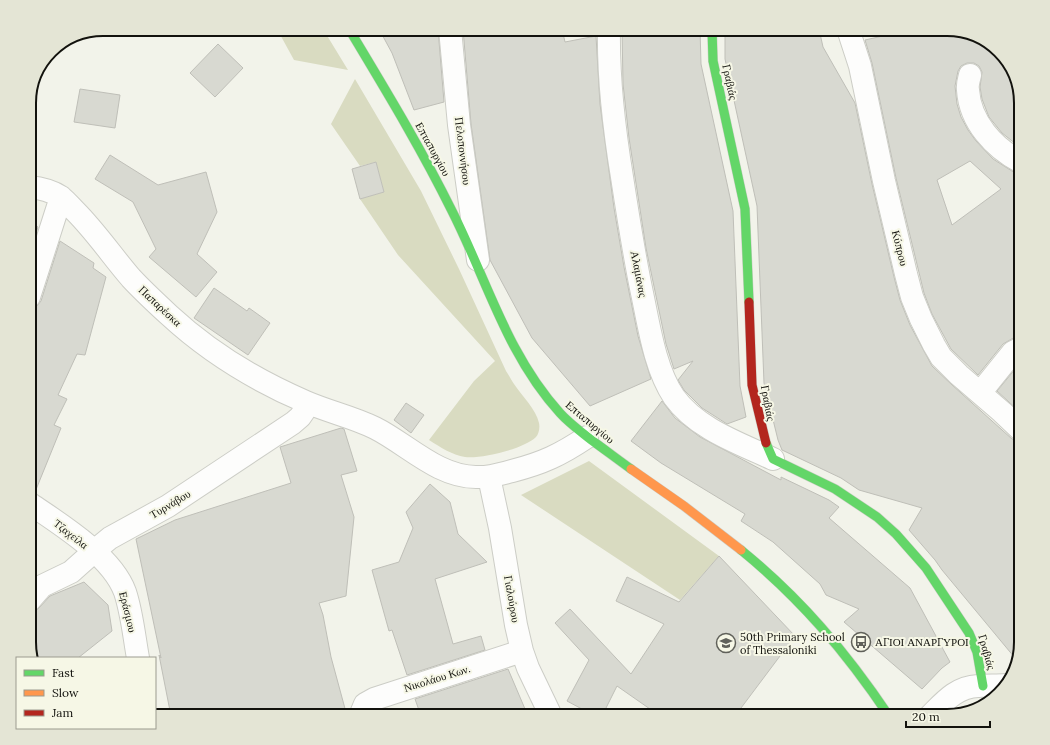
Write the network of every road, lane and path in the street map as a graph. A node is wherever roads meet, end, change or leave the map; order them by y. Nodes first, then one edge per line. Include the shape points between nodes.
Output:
1 (353, 36) edge
2 (451, 36) edge
3 (610, 36) edge
4 (712, 36) edge
5 (850, 36) edge
6 (970, 74) dead end
7 (1014, 158) edge
8 (36, 188) edge
9 (61, 197) junction
10 (480, 273) junction
11 (36, 275) edge
12 (1014, 352) edge
13 (980, 393) junction
14 (309, 404) junction
15 (1014, 424) edge
16 (587, 437) junction
17 (773, 459) junction
18 (489, 477) junction
19 (36, 508) edge
20 (94, 551) junction
21 (36, 593) edge
22 (522, 651) junction
23 (138, 657) edge
24 (998, 685) edge
25 (983, 686) junction
26 (363, 709) edge
27 (548, 709) edge
28 (884, 709) edge
29 (937, 709) edge

1 - 10 main road, Επταπυργίου via 428,162
2 - 10 street, Πελοποννήσου via 459,125
3 - 17 street, Αλαμάνας via 612,100 618,151 649,328 666,384 674,397 696,419
4 - 17 main road, Γραβιάς via 713,60 745,209 752,385 760,423
5 - 13 street, Κύπρου via 860,66 912,297 941,357
6 - 7 street via 967,88 971,108 980,126 993,142
8 - 9 street, Παπαρέσκα
9 - 11 street
9 - 14 street, Παπαρέσκα via 106,245 144,292 190,334 245,371
10 - 16 main road, Επταπυργίου via 505,333 527,372 567,422
12 - 13 street
13 - 15 street, Κύπρου
14 - 18 street, Παπαρέσκα via 370,425 444,470 465,476
14 - 20 street, Τυρνάβου via 293,423 193,490 110,538
16 - 18 street, Παπαρέσκα via 546,461
16 - 28 main road, Επταπυργίου via 765,570 814,618
17 - 25 main road, Γραβιάς via 835,489 877,517 896,534 926,568 969,633 977,652
18 - 22 street, Γιαλούρου
19 - 20 street, Τζαχείλα
20 - 21 street, Τυρνάβου via 71,572 42,586
20 - 23 street, Εράσμου via 119,580 124,592
22 - 26 street, Νικολάου Κων. via 374,698 365,704
22 - 27 street, Γιαλούρου
24 - 25 street
25 - 29 street via 957,691

